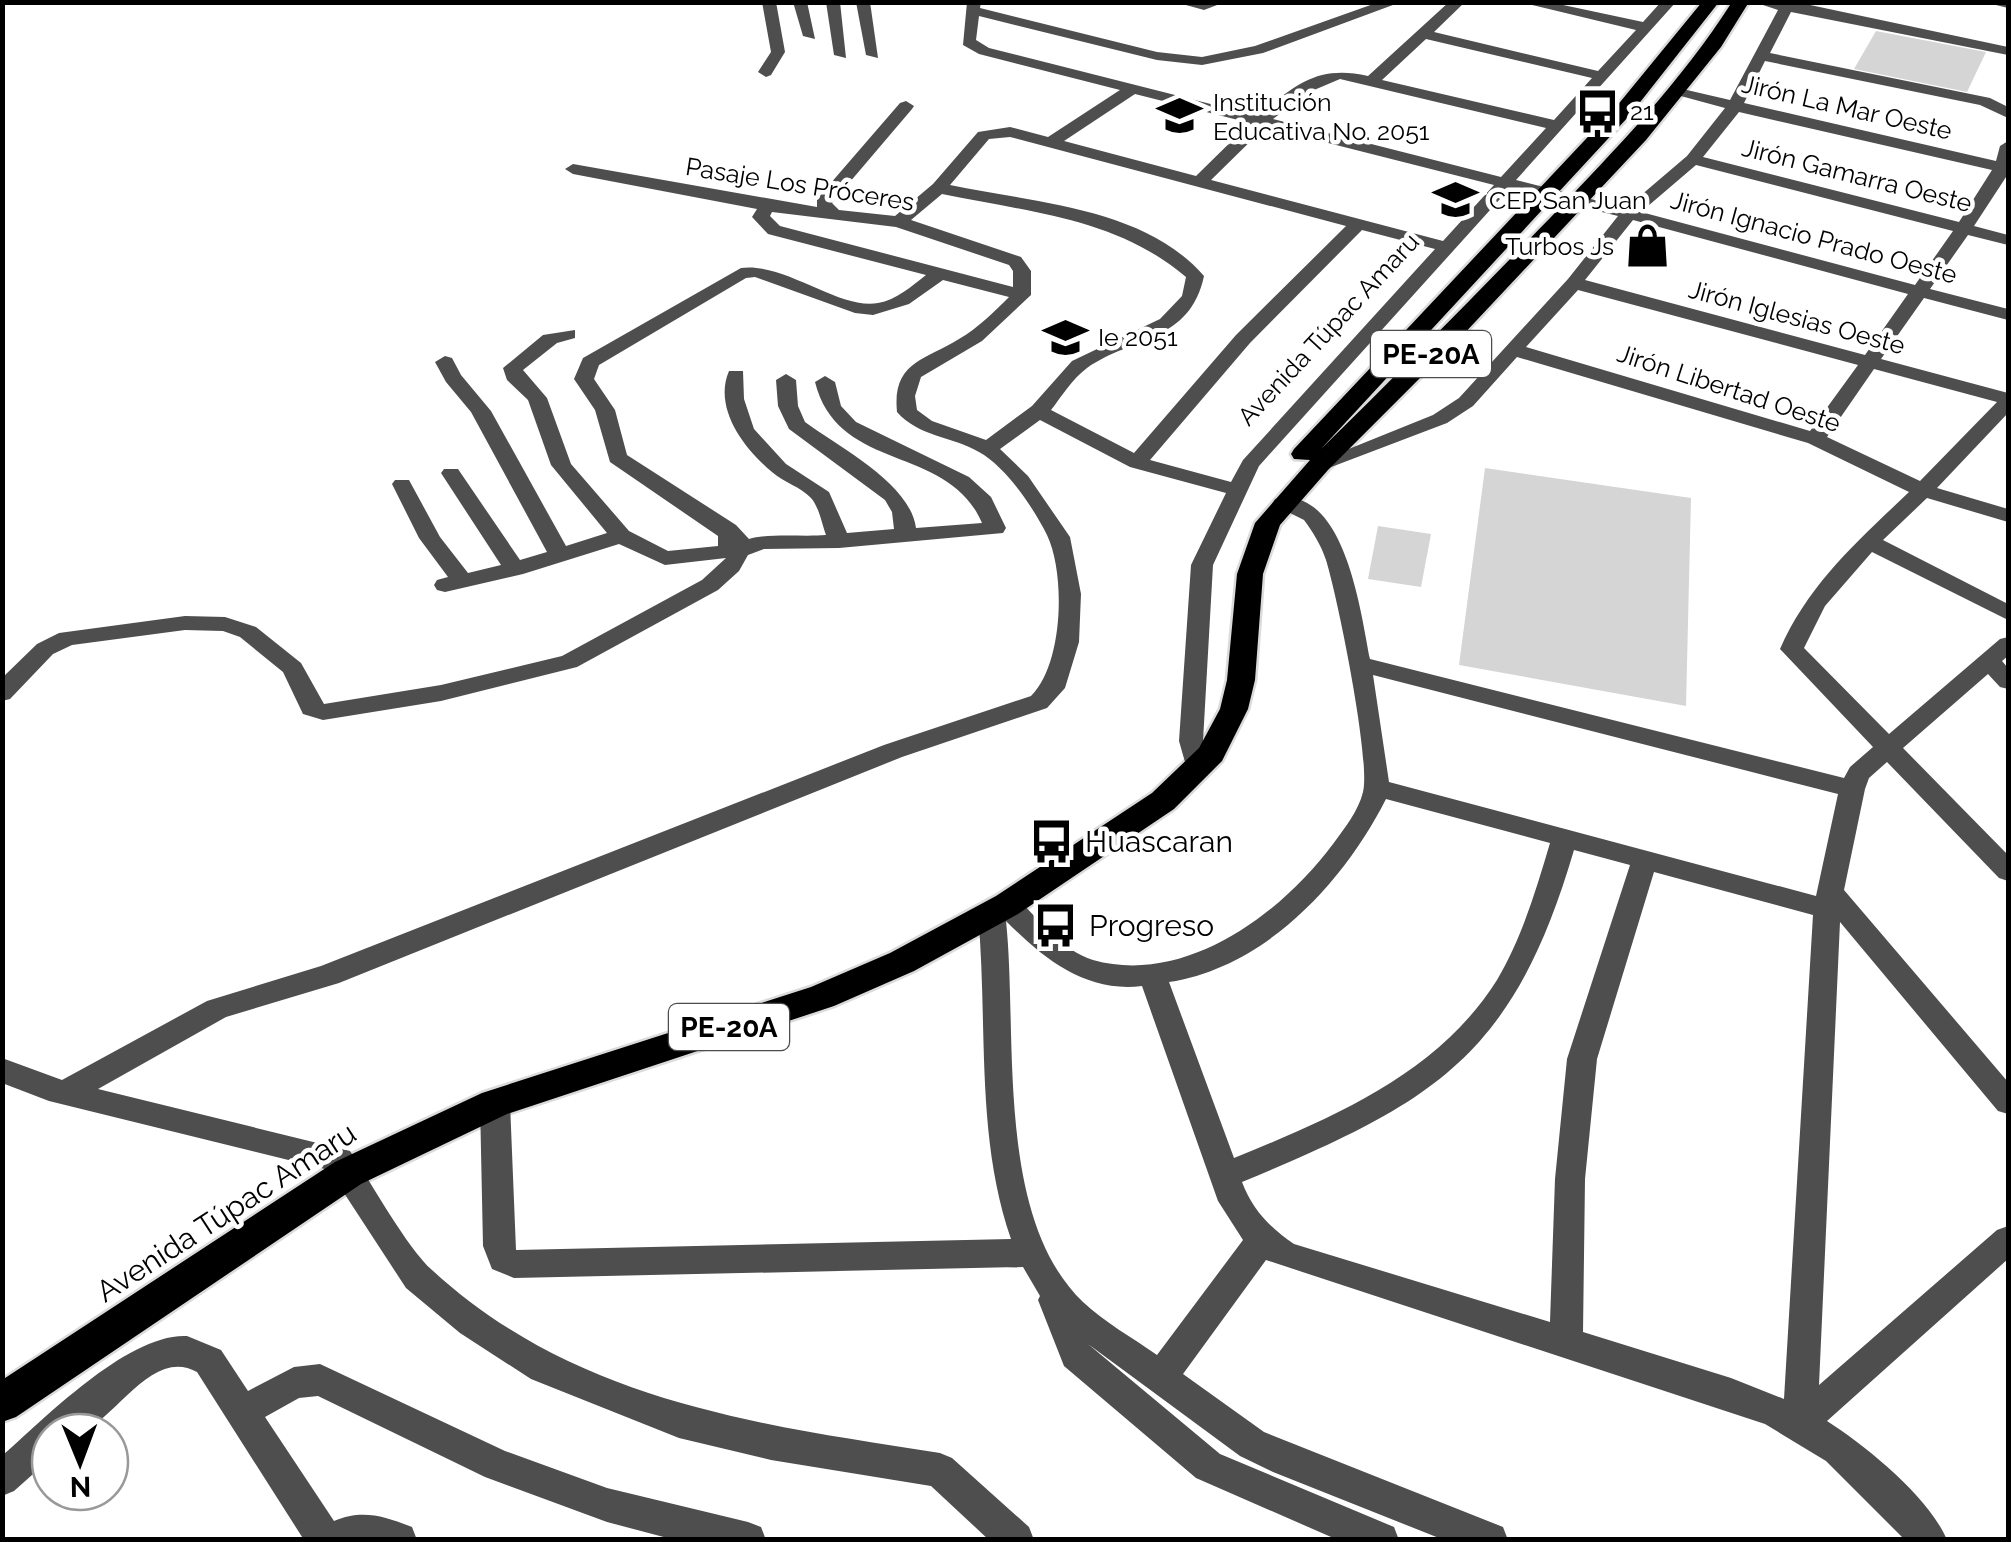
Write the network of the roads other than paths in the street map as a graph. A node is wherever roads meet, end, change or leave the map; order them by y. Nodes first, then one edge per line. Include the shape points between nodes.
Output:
1 (769, 2) edge
2 (800, 2) edge
3 (834, 2) edge
4 (863, 2) edge
5 (1182, 2) edge
6 (1394, 2) edge
7 (1458, 2) edge
8 (1527, 2) edge
9 (1669, 2) edge
10 (1711, 2) edge
11 (1742, 2) edge
12 (1761, 2) edge
13 (1211, 4) edge
14 (1787, 5) edge
15 (974, 6) edge
16 (1648, 28) junction
17 (1423, 34) junction
18 (810, 36) dead end
19 (873, 54) dead end
20 (2008, 54) edge
21 (841, 56) dead end
22 (1762, 56) junction
23 (766, 72) dead end
24 (1602, 76) junction
25 (1371, 82) junction
26 (1132, 89) junction
27 (1674, 92) junction
28 (906, 106) dead end
29 (1734, 107) junction
30 (2007, 111) edge
31 (1261, 122) junction
32 (1556, 125) junction
33 (1053, 141) junction
34 (2008, 146) edge
35 (1693, 159) junction
36 (573, 169) dead end
37 (2005, 169) edge
38 (1201, 180) junction
39 (1506, 184) junction
40 (939, 188) junction
41 (1548, 194) junction
42 (1576, 201) junction
43 (767, 206) junction
44 (833, 213) junction
45 (1629, 214) junction
46 (898, 222) junction
47 (1359, 224) junction
48 (1964, 228) junction
49 (2008, 240) edge
50 (1447, 247) junction
51 (938, 275) junction
52 (1574, 283) junction
53 (1918, 290) junction
54 (1022, 295) junction
55 (2008, 315) edge
56 (568, 334) dead end
57 (1514, 350) junction
58 (446, 362) dead end
59 (1872, 363) junction
60 (736, 375) dead end
61 (786, 380) dead end
62 (825, 382) dead end
63 (2008, 401) edge
64 (1038, 411) junction
65 (1815, 439) junction
66 (988, 448) junction
67 (1137, 463) junction
68 (1319, 465) junction
69 (451, 473) dead end
70 (402, 484) dead end
71 (1238, 490) junction
72 (1923, 490) junction
73 (1283, 504) junction
74 (2008, 516) edge
75 (621, 536) junction
76 (906, 536) junction
77 (734, 541) junction
78 (839, 541) junction
79 (1868, 541) junction
80 (560, 555) junction
81 (515, 569) junction
82 (2008, 613) edge
83 (2008, 644) edge
84 (1990, 663) junction
85 (1358, 664) junction
86 (2008, 681) edge
87 (2, 692) edge
88 (1888, 748) junction
89 (1198, 770) junction
90 (1379, 788) junction
91 (1852, 789) junction
92 (1564, 840) junction
93 (1644, 862) junction
94 (2008, 872) edge
95 (1829, 901) junction
96 (1000, 909) junction
97 (1153, 978) junction
98 (2, 1070) edge
99 (65, 1093) junction
100 (495, 1102) junction
101 (2008, 1102) edge
102 (348, 1173) junction
103 (1226, 1175) junction
104 (1262, 1240) junction
105 (2008, 1240) edge
106 (1031, 1253) junction
107 (1050, 1290) junction
108 (1566, 1342) junction
109 (1160, 1378) junction
110 (2, 1403) edge
111 (82, 1412) edge
112 (242, 1412) junction
113 (1800, 1423) junction
114 (30, 1454) edge
115 (2, 1479) edge
116 (325, 1540) edge
117 (334, 1540) edge
118 (399, 1540) edge
119 (748, 1540) edge
120 (1016, 1540) edge
121 (1381, 1540) edge
122 (1490, 1540) edge
123 (1929, 1540) edge

1 - 23 street via 778,52
2 - 18 street
3 - 21 street
4 - 19 street
5 - 13 street
6 - 15 street via 1238,56 1202,61 1157,56
7 - 17 street
8 - 16 street
9 - 16 street, Avenida Túpac Amaru
10 - 41 highway, Avenida Túpac Amaru / PE-20A
11 - 27 highway, Avenida Túpac Amaru / PE-20A
12 - 14 street
14 - 20 street
14 - 22 street
15 - 26 street, Jirón Ignacio Prado Oeste via 968,42 984,51
16 - 24 street, Avenida Túpac Amaru
17 - 24 street
17 - 25 street
22 - 29 street
22 - 30 street
24 - 32 street, Avenida Túpac Amaru
25 - 31 street via 1339,74 1321,78
25 - 32 street
26 - 31 street, Jirón Ignacio Prado Oeste
26 - 33 street
27 - 29 street, Jirón La Mar Oeste
27 - 42 highway, Avenida Túpac Amaru / PE-20A
28 - 44 street via 823,203
29 - 35 street
29 - 37 street, Jirón La Mar Oeste
31 - 38 street
31 - 39 street, Jirón Ignacio Prado Oeste
32 - 39 street, Avenida Túpac Amaru
33 - 38 street
33 - 40 street via 984,136
34 - 37 street
35 - 45 street
35 - 48 street, Jirón Gamarra Oeste
36 - 43 street, Pasaje Los Próceres
37 - 48 street
38 - 47 street
39 - 41 street, Jirón Ignacio Prado Oeste
39 - 50 street, Avenida Túpac Amaru
40 - 46 street
40 - 64 street via 1091,220 1178,258 1195,276 1194,294 1182,312 1079,364
41 - 42 street, Jirón Ignacio Prado Oeste
41 - 73 highway, Avenida Túpac Amaru / PE-20A via 1302,455
42 - 45 street, Jirón Ignacio Prado Oeste
42 - 68 highway, Avenida Túpac Amaru / PE-20A
43 - 44 street, Pasaje Los Próceres
43 - 51 street via 760,218 774,230
44 - 46 street, Pasaje Los Próceres
45 - 52 street
45 - 53 street, Jirón Ignacio Prado Oeste
46 - 54 street, Pasaje Los Próceres via 1015,261 1022,270
47 - 50 street
47 - 67 street via 1243,339
48 - 49 street, Jirón Gamarra Oeste
48 - 53 street
50 - 71 street, Avenida Túpac Amaru via 1276,432
51 - 54 street
51 - 77 street via 878,310 741,272 586,367 584,379 605,410 617,458
52 - 57 street
52 - 59 street, Jirón Iglesias Oeste
53 - 55 street, Jirón Ignacio Prado Oeste
53 - 59 street
54 - 66 street via 968,342 931,359 903,394 907,412 926,425
56 - 75 street via 517,362 514,376 537,398 560,465
57 - 65 street, Jirón Libertad Oeste
57 - 68 street via 1454,412
58 - 80 street
59 - 63 street, Jirón Iglesias Oeste
59 - 65 street
60 - 78 street via 734,399 744,432 779,468 822,496
61 - 76 street via 796,425 894,496
62 - 76 street via 829,407 852,429 967,485 988,504 995,528
63 - 72 street
64 - 66 street
64 - 67 street
65 - 72 street, Jirón Libertad Oeste
66 - 99 street via 1021,480 1058,537 1070,594 1068,642 1053,688 1039,702 893,751 329,975 217,1009
67 - 71 street
68 - 73 highway, Avenida Túpac Amaru / PE-20A
69 - 81 street
70 - 81 street via 453,583
71 - 89 street, Avenida Túpac Amaru via 1202,565 1191,741
72 - 74 street, Jirón Libertad Oeste
72 - 79 street
73 - 85 street via 1312,515 1326,534
73 - 89 highway, Avenida Túpac Amaru / PE-20A via 1268,524 1250,574 1234,708
75 - 77 street via 665,558 726,550
75 - 80 street
76 - 78 street
77 - 78 street
77 - 87 street via 729,570 710,586 568,662 441,693 323,712 312,708 293,668 248,632 185,623 68,638 44,650
79 - 82 street
79 - 88 street via 1811,606 1792,648
80 - 81 street
83 - 84 street
84 - 86 street
84 - 88 street
85 - 90 street
85 - 91 street
88 - 91 street via 1859,773
88 - 94 street
89 - 96 highway, Avenida Túpac Amaru / PE-20A via 1163,802
90 - 92 street
90 - 97 street via 1340,857 1266,925 1213,959
91 - 95 street
92 - 93 street
92 - 103 street via 1519,966 1465,1038 1378,1107
93 - 95 street
93 - 108 street via 1582,1058 1570,1179
95 - 101 street
95 - 113 street
96 - 97 street via 1086,970
96 - 100 highway, Avenida Túpac Amaru / PE-20A via 822,997
96 - 106 street via 1003,1152
97 - 103 street
98 - 99 street
99 - 102 street via 339,1160
100 - 102 highway, Avenida Túpac Amaru / PE-20A
100 - 106 street via 499,1246 503,1259 514,1264
102 - 110 highway, Avenida Túpac Amaru / PE-20A
102 - 120 street via 417,1278 543,1368 680,1422 940,1470
103 - 104 street via 1240,1213
104 - 108 street via 1285,1255
104 - 109 street
105 - 113 street
106 - 107 street
107 - 109 street
107 - 121 street via 1076,1355 1208,1466
108 - 113 street
109 - 122 street via 1285,1460
111 - 112 street via 135,1371 170,1352 191,1351 209,1361
112 - 116 street
112 - 119 street via 294,1383 320,1380 497,1466 607,1505
113 - 123 street via 1856,1462
114 - 115 street
117 - 118 street via 348,1530

